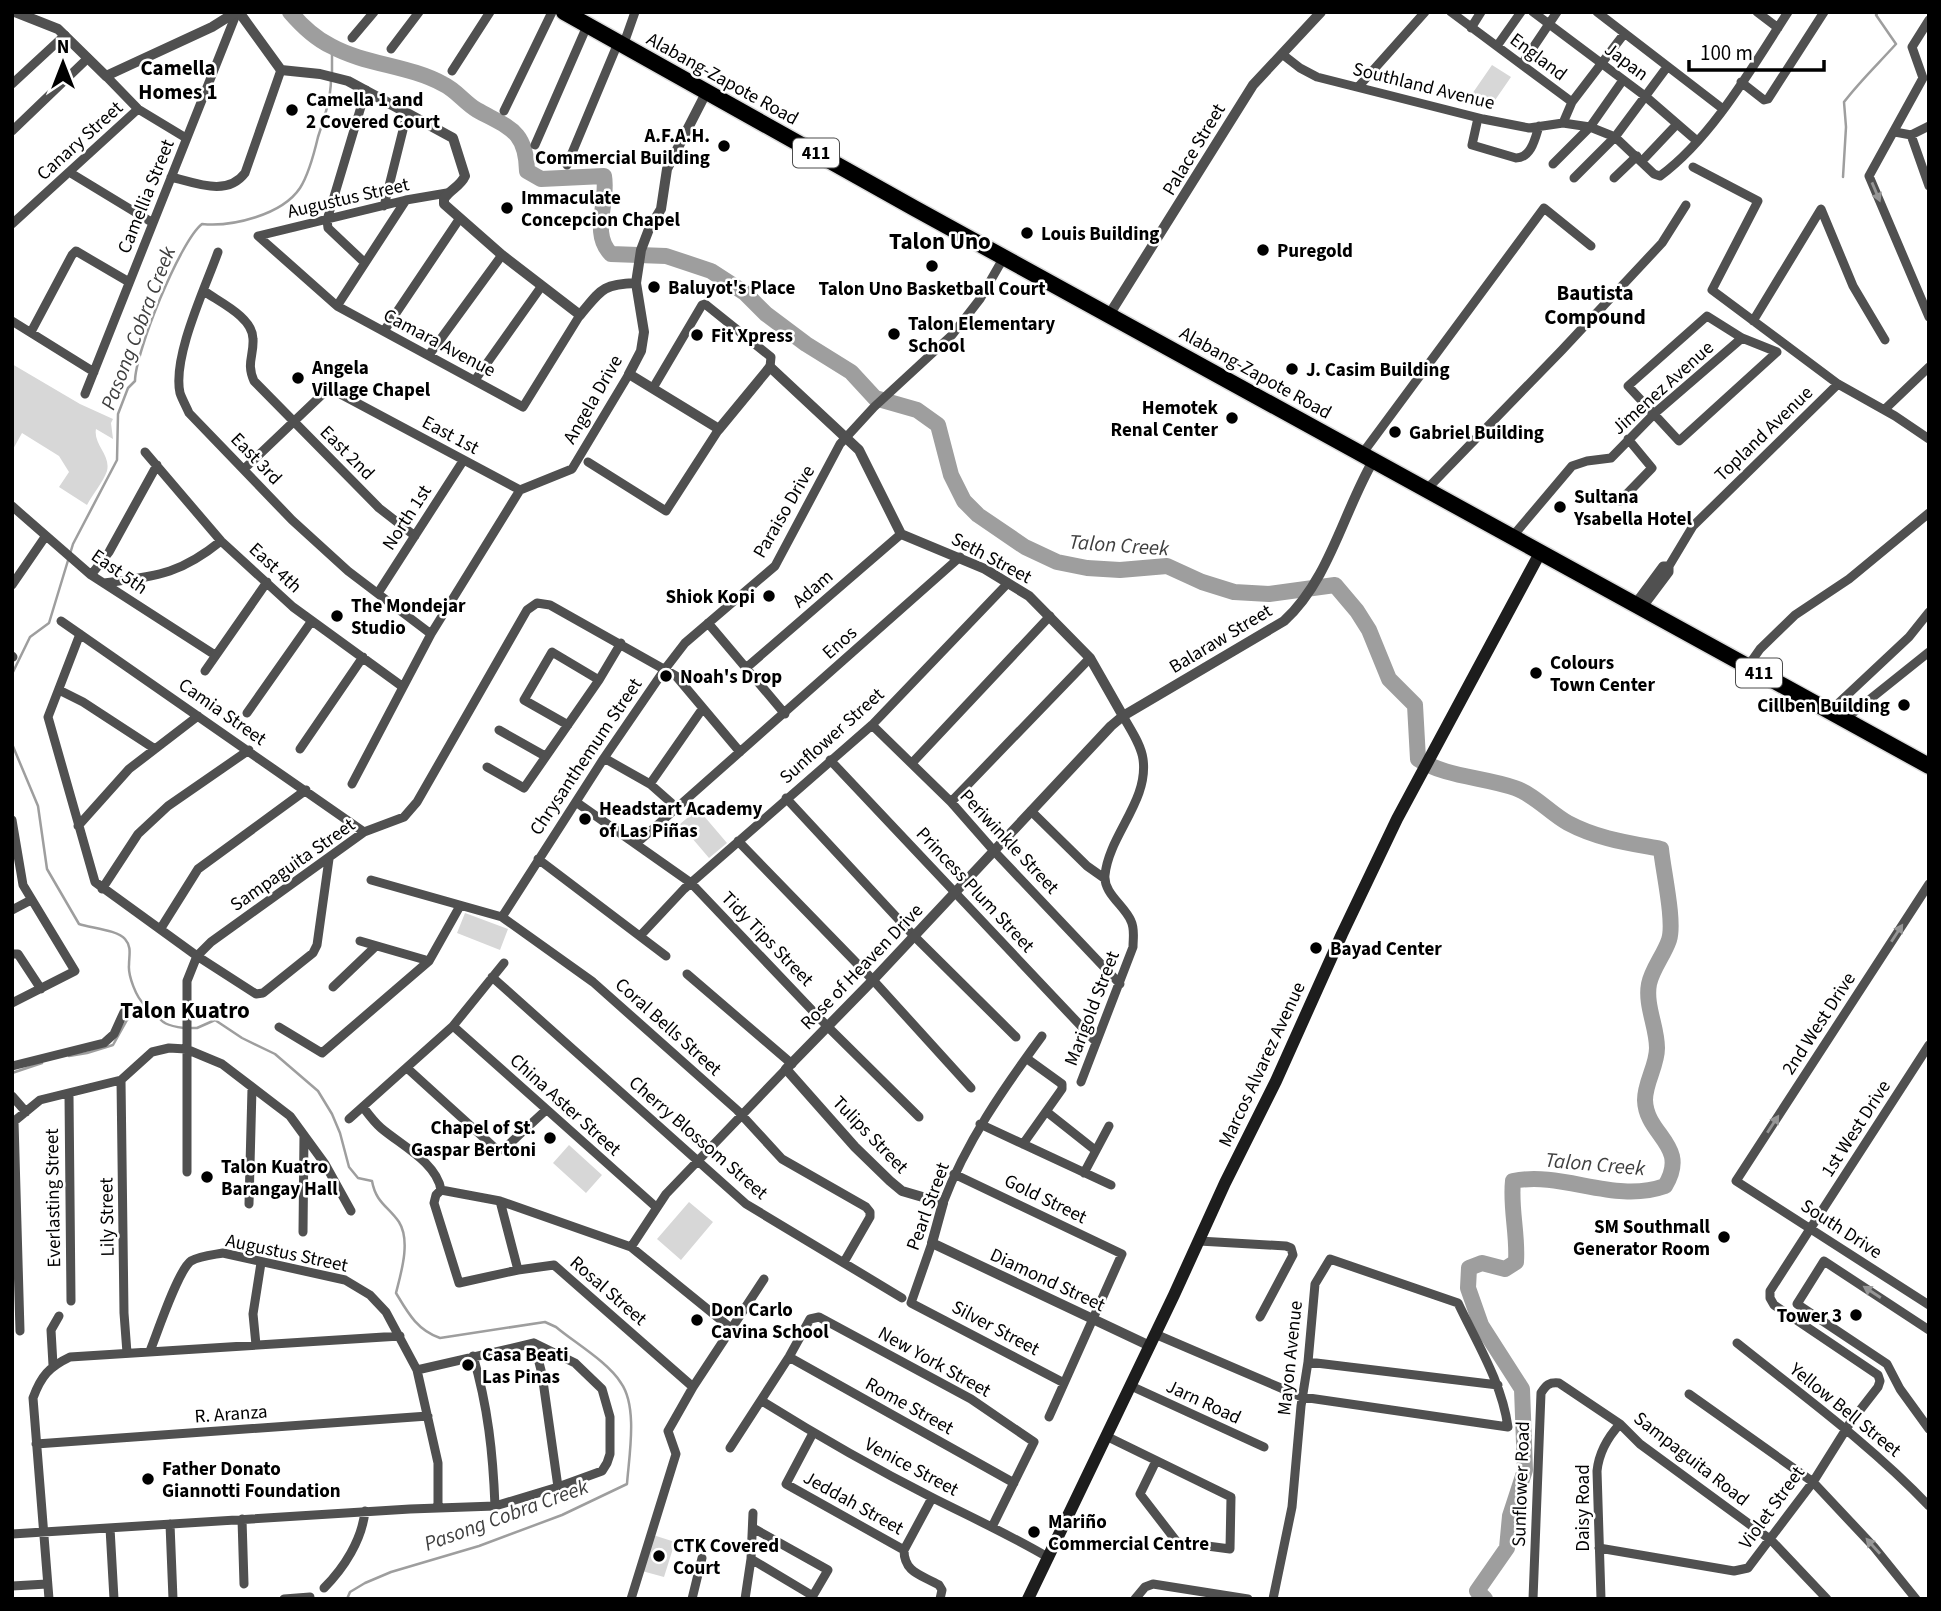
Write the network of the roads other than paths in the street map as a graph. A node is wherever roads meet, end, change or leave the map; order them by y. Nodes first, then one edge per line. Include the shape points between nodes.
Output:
1 (15, 12) edge
2 (237, 12) edge
3 (374, 12) edge
4 (418, 12) edge
5 (490, 12) edge
6 (552, 12) edge
7 (564, 12) edge
8 (635, 12) edge
9 (1321, 12) edge
10 (1425, 12) edge
11 (1451, 12) edge
12 (1482, 12) edge
13 (1521, 12) edge
14 (1533, 12) edge
15 (1557, 12) edge
16 (1597, 12) edge
17 (1757, 12) edge
18 (1788, 12) edge
19 (1825, 12) edge
20 (1929, 20) edge
21 (1548, 24) junction
22 (587, 26) junction
23 (1471, 28) junction
24 (1778, 28) junction
25 (62, 32) junction
26 (1625, 34) junction
27 (352, 38) dead end
28 (620, 45) junction
29 (1497, 46) junction
30 (391, 49) dead end
31 (1282, 54) junction
32 (88, 58) junction
33 (1522, 64) junction
34 (1602, 64) junction
35 (1667, 67) junction
36 (281, 70) junction
37 (452, 71) dead end
38 (106, 76) junction
39 (1623, 80) junction
40 (1741, 82) junction
41 (12, 84) edge
42 (1359, 86) junction
43 (363, 88) junction
44 (706, 93) junction
45 (1645, 96) junction
46 (1572, 102) junction
47 (1723, 108) junction
48 (138, 109) junction
49 (503, 111) dead end
50 (407, 114) junction
51 (1478, 118) junction
52 (1563, 123) junction
53 (1677, 124) junction
54 (1539, 126) junction
55 (1929, 126) edge
56 (1590, 127) junction
57 (12, 131) edge
58 (1895, 132) junction
59 (1911, 135) junction
60 (1615, 137) junction
61 (186, 138) junction
62 (1697, 141) junction
63 (535, 145) dead end
64 (1639, 159) junction
65 (1553, 164) dead end
66 (567, 165) dead end
67 (1693, 167) dead end
68 (69, 172) junction
69 (171, 177) junction
70 (1574, 178) dead end
71 (1614, 178) dead end
72 (1929, 186) edge
73 (447, 193) junction
74 (406, 201) junction
75 (1686, 205) dead end
76 (384, 206) junction
77 (460, 218) junction
78 (327, 220) junction
79 (153, 223) junction
80 (12, 224) edge
81 (258, 236) joint
82 (1591, 246) dead end
83 (219, 252) dead end
84 (502, 255) junction
85 (1004, 257) junction
86 (365, 263) junction
87 (129, 282) junction
88 (636, 284) junction
89 (541, 287) junction
90 (204, 291) junction
91 (337, 306) junction
92 (1109, 314) junction
93 (580, 315) junction
94 (1929, 317) edge
95 (12, 321) edge
96 (1753, 321) junction
97 (384, 331) junction
98 (31, 332) junction
99 (1742, 338) junction
100 (1885, 340) dead end
101 (429, 355) junction
102 (770, 367) junction
103 (1929, 367) edge
104 (94, 372) junction
105 (629, 374) junction
106 (475, 380) junction
107 (1838, 384) junction
108 (653, 388) junction
109 (85, 394) dead end
110 (1884, 410) junction
111 (1655, 413) junction
112 (293, 422) junction
113 (719, 429) junction
114 (846, 436) junction
115 (1628, 439) junction
116 (1929, 439) edge
117 (145, 452) dead end
118 (1367, 457) junction
119 (463, 460) junction
120 (588, 461) dead end
121 (157, 465) junction
122 (244, 469) junction
123 (520, 490) junction
124 (1426, 490) junction
125 (1620, 501) dead end
126 (12, 506) edge
127 (1929, 513) edge
128 (901, 534) junction
129 (415, 536) junction
130 (45, 537) junction
131 (1512, 537) junction
132 (221, 541) junction
133 (1540, 553) junction
134 (960, 557) junction
135 (91, 575) junction
136 (267, 582) junction
137 (104, 583) junction
138 (1007, 583) junction
139 (12, 585) edge
140 (378, 593) junction
141 (1638, 606) junction
142 (1929, 612) edge
143 (1050, 616) junction
144 (61, 621) dead end
145 (311, 622) junction
146 (708, 623) junction
147 (80, 634) junction
148 (431, 634) junction
149 (621, 643) junction
150 (1929, 652) edge
151 (215, 655) junction
152 (363, 657) junction
153 (1090, 658) junction
154 (1748, 666) junction
155 (746, 668) junction
156 (665, 669) junction
157 (205, 671) dead end
158 (599, 680) junction
159 (403, 687) junction
160 (59, 690) junction
161 (703, 708) junction
162 (247, 713) dead end
163 (785, 713) junction
164 (198, 716) junction
165 (1123, 716) junction
166 (1836, 716) junction
167 (568, 725) junction
168 (872, 725) junction
169 (499, 730) dead end
170 (155, 749) junction
171 (300, 749) dead end
172 (249, 750) junction
173 (740, 752) junction
174 (545, 756) junction
175 (604, 758) junction
176 (830, 760) junction
177 (912, 763) junction
178 (487, 766) dead end
179 (1929, 766) edge
180 (650, 784) junction
181 (352, 785) dead end
182 (306, 790) junction
183 (786, 798) junction
184 (576, 802) junction
185 (951, 802) junction
186 (676, 807) junction
187 (1031, 811) junction
188 (12, 820) edge
189 (78, 826) junction
190 (364, 832) junction
191 (738, 841) junction
192 (637, 843) junction
193 (994, 851) junction
194 (329, 859) junction
195 (538, 859) junction
196 (1104, 878) junction
197 (371, 880) dead end
198 (691, 883) junction
199 (1929, 884) edge
200 (102, 888) junction
201 (956, 892) junction
202 (31, 900) junction
203 (460, 906) junction
204 (12, 910) edge
205 (502, 917) junction
206 (161, 928) junction
207 (640, 936) junction
208 (914, 936) junction
209 (360, 941) dead end
210 (376, 946) junction
211 (12, 954) edge
212 (197, 956) junction
213 (666, 956) dead end
214 (429, 961) junction
215 (504, 963) dead end
216 (687, 974) dead end
217 (492, 977) junction
218 (873, 980) junction
219 (1119, 984) junction
220 (333, 987) dead end
221 (41, 989) junction
222 (12, 1003) edge
223 (124, 1012) dead end
224 (453, 1026) junction
225 (279, 1027) dead end
226 (828, 1027) junction
227 (1042, 1036) dead end
228 (1016, 1037) dead end
229 (1096, 1042) junction
230 (1929, 1045) edge
231 (186, 1049) junction
232 (1026, 1058) junction
233 (12, 1066) edge
234 (789, 1066) junction
235 (407, 1068) junction
236 (121, 1080) junction
237 (1081, 1082) dead end
238 (252, 1088) junction
239 (971, 1088) dead end
240 (69, 1095) junction
241 (12, 1096) edge
242 (363, 1107) junction
243 (546, 1110) junction
244 (26, 1112) junction
245 (1047, 1112) junction
246 (742, 1117) junction
247 (919, 1117) dead end
248 (349, 1119) dead end
249 (13, 1122) edge
250 (981, 1124) junction
251 (1109, 1126) dead end
252 (304, 1134) junction
253 (1023, 1144) junction
254 (1095, 1150) junction
255 (697, 1162) junction
256 (187, 1172) dead end
257 (1084, 1173) junction
258 (954, 1174) junction
259 (1736, 1181) joint
260 (1111, 1185) dead end
261 (441, 1190) junction
262 (500, 1201) junction
263 (943, 1203) junction
264 (249, 1204) dead end
265 (656, 1207) junction
266 (351, 1211) dead end
267 (1810, 1228) junction
268 (303, 1232) dead end
269 (1199, 1241) junction
270 (932, 1243) junction
271 (631, 1247) junction
272 (844, 1262) junction
273 (261, 1263) junction
274 (518, 1270) junction
275 (764, 1279) dead end
276 (71, 1301) dead end
277 (906, 1301) junction
278 (1929, 1305) edge
279 (59, 1316) dead end
280 (1260, 1317) dead end
281 (1093, 1320) junction
282 (732, 1329) junction
283 (1929, 1330) edge
284 (20, 1331) dead end
285 (400, 1336) junction
286 (1152, 1340) junction
287 (534, 1342) junction
288 (1737, 1343) dead end
289 (256, 1345) junction
290 (150, 1351) junction
291 (127, 1353) junction
292 (473, 1356) junction
293 (789, 1357) junction
294 (1308, 1362) junction
295 (53, 1365) junction
296 (417, 1370) junction
297 (1878, 1375) joint
298 (1064, 1383) junction
299 (1559, 1383) joint
300 (1498, 1385) junction
301 (1131, 1386) junction
302 (693, 1387) junction
303 (1689, 1394) dead end
304 (1302, 1397) junction
305 (762, 1401) junction
306 (428, 1416) junction
307 (1049, 1417) dead end
308 (1620, 1424) junction
309 (1846, 1429) junction
310 (1929, 1429) edge
311 (813, 1433) junction
312 (1106, 1436) junction
313 (36, 1444) junction
314 (1264, 1447) dead end
315 (730, 1448) dead end
316 (1156, 1461) junction
317 (1813, 1482) junction
318 (1014, 1483) junction
319 (558, 1487) junction
320 (932, 1498) junction
321 (495, 1506) junction
322 (1929, 1506) edge
323 (438, 1507) junction
324 (365, 1511) junction
325 (753, 1513) dead end
326 (242, 1520) junction
327 (170, 1524) junction
328 (992, 1527) junction
329 (110, 1528) junction
330 (753, 1528) junction
331 (43, 1532) junction
332 (12, 1534) edge
333 (1771, 1540) junction
334 (1599, 1548) junction
335 (904, 1550) junction
336 (702, 1558) dead end
337 (1049, 1558) junction
338 (751, 1559) junction
339 (47, 1584) junction
340 (244, 1584) dead end
341 (12, 1586) edge
342 (324, 1588) dead end
343 (1208, 1595) edge
344 (310, 1597) dead end
345 (748, 1597) edge
346 (812, 1597) edge
347 (48, 1599) edge
348 (114, 1599) edge
349 (173, 1599) edge
350 (284, 1599) edge
351 (631, 1599) edge
352 (692, 1599) edge
353 (940, 1599) edge
354 (1028, 1599) edge
355 (1135, 1599) edge
356 (1248, 1599) edge
357 (1273, 1599) edge
358 (1533, 1599) edge
359 (1601, 1599) edge
360 (1827, 1599) edge
361 (1916, 1599) edge

1 - 25 street
2 - 36 street
2 - 38 street
2 - 61 street, Camellia Street
3 - 27 street
4 - 30 street
5 - 37 street
6 - 49 street
7 - 22 highway, Alabang-Zapote Road / 411
8 - 28 street
9 - 31 street, Palace Street
10 - 42 street
11 - 23 street, England
12 - 23 street
13 - 29 street
14 - 21 street, Japan
15 - 21 street
16 - 26 street
17 - 24 street
18 - 24 street
19 - 40 street via 1768,99
20 - 58 street via 1912,47 1923,78
21 - 33 street
21 - 34 street, Japan
22 - 28 highway, Alabang-Zapote Road / 411
22 - 63 street
23 - 29 street, England
24 - 40 street
25 - 32 street
25 - 41 street
26 - 34 street
26 - 35 street
28 - 44 highway, Alabang-Zapote Road / 411
28 - 66 street
29 - 33 street, England
31 - 42 street, Southland Avenue via 1317,77
31 - 92 street, Palace Street via 1253,85
32 - 38 street
32 - 57 street
33 - 46 street, England
34 - 39 street, Japan
34 - 46 street
35 - 45 street
35 - 47 street
36 - 43 street via 320,74
36 - 69 street via 239,181 219,187
38 - 48 street
39 - 45 street, Japan
39 - 56 street
40 - 47 street
42 - 51 street, Southland Avenue
43 - 50 street
43 - 78 street
44 - 85 highway, Alabang-Zapote Road / 411
44 - 88 street, Angela Drive via 667,169 661,209 649,229
45 - 53 street, Japan
45 - 60 street
46 - 52 street
47 - 62 street
48 - 61 street
48 - 68 street, Canary Street
50 - 73 street via 453,138 465,176 460,186
50 - 76 street
51 - 54 street, Southland Avenue
51 - 54 street via 1473,145 1516,158 1527,155
52 - 54 street, Southland Avenue
52 - 56 street, Southland Avenue
53 - 62 street, Japan
53 - 64 street
55 - 59 street
56 - 60 street, Southland Avenue
56 - 65 street
58 - 59 street
58 -> 94 street via 1869,176
59 - 72 street
60 - 64 street, Southland Avenue
60 - 70 street
61 - 69 street, Camellia Street
62 - 64 street, Southland Avenue via 1660,176
64 - 71 street
67 - 96 street via 1758,201 1712,290
68 - 79 street
68 - 80 street, Canary Street
69 - 79 street, Camellia Street
73 - 74 street, Augustus Street
73 - 77 street via 444,204
74 - 76 street, Augustus Street
74 - 86 street
75 - 124 street via 1662,243
76 - 78 street, Augustus Street
77 - 84 street
77 - 97 street
78 - 81 street, Augustus Street
78 - 86 street via 328,228
79 - 87 street, Camellia Street
81 - 91 street, Camara Avenue
82 - 118 street via 1544,208
83 - 90 street, East 3rd
84 - 89 street
84 - 101 street
85 - 92 highway, Alabang-Zapote Road / 411
85 - 114 street, Paraiso Drive via 952,335
86 - 91 street
87 - 98 street via 76,251
87 - 104 street, Camellia Street
88 - 93 street, Camara Avenue via 608,285
88 - 105 street, Angela Drive via 644,332 641,351
89 - 93 street
89 - 106 street
90 - 112 street, East 2nd via 248,323 254,337 249,369 254,381
90 - 122 street, East 3rd via 181,359 180,391 189,412
91 - 97 street, Camara Avenue
92 - 118 highway, Alabang-Zapote Road / 411
93 - 106 street, Camara Avenue via 523,407
95 - 98 street
96 - 100 street via 1821,209 1853,286
96 - 107 street
97 - 101 street, Camara Avenue
98 - 104 street
99 - 111 street, Jimenez Avenue
99 - 111 street via 1707,316 1628,386
99 - 111 street via 1777,352 1679,441
101 - 106 street, Camara Avenue
102 - 108 street via 771,357 705,304
102 - 113 street
102 - 114 street
103 - 110 street
104 - 109 street, Camellia Street
105 - 108 street
105 - 123 street, Angela Drive via 572,469
107 - 110 street, Topland Avenue
107 - 141 street, Topland Avenue via 1693,526 1670,566 1663,566
108 - 113 street
110 - 116 street, Topland Avenue
111 - 115 street, Jimenez Avenue
112 - 119 street, East 1st via 329,388
112 - 122 street
112 - 129 street, East 2nd via 379,508
113 - 120 street via 666,511
114 - 128 street via 859,450
114 - 146 street, Paraiso Drive via 775,566
115 - 125 street via 1652,468
115 - 131 street, Jimenez Avenue via 1611,458 1572,466
117 - 121 street, East 4th
118 - 124 highway, Alabang-Zapote Road / 411
118 - 165 street, Balaraw Street via 1307,597 1284,621
119 - 123 street, East 1st
119 - 129 street, North 1st
121 - 132 street, East 4th
121 - 135 street via 109,552
122 - 140 street, East 3rd via 292,520
123 - 148 street
124 - 131 highway, Alabang-Zapote Road / 411
126 - 130 street, East 5th
127 - 154 street via 1849,579 1795,615
128 - 134 street, Seth Street
128 - 155 street, Adam
129 - 140 street, North 1st
130 - 135 street, East 5th
130 - 139 street
131 - 133 highway, Alabang-Zapote Road / 411
132 - 136 street, East 4th
132 - 137 street via 172,572
133 - 141 highway, Alabang-Zapote Road / 411
133 - 269 main road, Marcos Alvarez Avenue via 1422,772
134 - 138 street, Seth Street
134 - 163 street, Enos
135 - 137 street, East 5th
136 - 145 street, East 4th
136 - 151 street
137 - 151 street, East 5th
138 - 143 street, Seth Street
138 - 168 street, Sunflower Street
140 - 148 street, East 3rd
141 - 154 highway, Alabang-Zapote Road / 411
142 - 166 street
143 - 153 street, Seth Street
143 - 177 street
144 - 147 street, Camia Street
145 - 152 street, East 4th
145 - 162 street
146 - 155 street
146 - 156 street, Chrysanthemum Street
147 - 160 street
147 - 164 street, Camia Street
148 - 159 street
149 - 156 street, Sampaguita Street
149 - 158 street
149 - 190 street, Sampaguita Street via 550,605 537,603 527,610 417,802 404,817
150 - 166 street
151 - 157 street
152 - 159 street, East 4th
152 - 171 street
153 - 165 street, Seth Street
153 - 185 street
154 - 166 highway, Alabang-Zapote Road / 411
155 - 163 street
156 - 161 street, Sampaguita Street
156 - 175 street, Chrysanthemum Street
158 - 167 street
158 - 167 street via 552,652 524,700
159 - 181 street
160 - 170 street
160 - 189 street via 48,717
161 - 173 street, Sampaguita Street
161 - 180 street
163 - 173 street, Enos
164 - 170 street
164 - 172 street, Camia Street
165 - 187 street, Rose of Heaven Drive
165 - 196 street via 1140,749 1143,772
166 - 179 highway, Alabang-Zapote Road / 411
167 - 174 street
168 - 176 street, Sunflower Street
168 - 177 street, Periwinkle Street
169 - 174 street
170 - 189 street via 129,769
172 - 182 street, Camia Street
172 - 200 street via 167,806 138,834
173 - 186 street, Enos
174 - 178 street via 524,788
175 - 180 street
175 - 184 street, Chrysanthemum Street
176 - 183 street, Sunflower Street
176 - 201 street, Princess Plum Street
177 - 185 street, Periwinkle Street
180 - 186 street
182 - 190 street, Camia Street
182 - 206 street via 198,869
183 - 191 street, Sunflower Street
183 - 208 street
184 - 192 street, Tidy Tips Street
184 - 195 street, Chrysanthemum Street
185 - 193 street, Periwinkle Street
186 - 192 street, Enos
187 - 193 street, Rose of Heaven Drive
187 - 196 street, Marigold Street
188 - 202 street via 23,885
189 - 200 street via 95,882
190 - 194 street, Sampaguita Street
191 - 198 street, Sunflower Street
191 - 218 street
192 - 198 street, Tidy Tips Street
193 - 201 street, Rose of Heaven Drive
193 - 219 street, Periwinkle Street
194 - 212 street, Sampaguita Street
194 - 212 street via 313,953 264,993 250,992
195 - 205 street, Chrysanthemum Street
195 - 207 street
196 - 219 street, Marigold Street via 1131,920 1134,933
197 - 203 street, Coral Bells Street
198 - 207 street, Sunflower Street
198 - 226 street, Tidy Tips Street
259 -> 199 street, 2nd West Drive
200 - 206 street
201 - 208 street, Rose of Heaven Drive
201 - 229 street, Princess Plum Street
202 - 204 street
202 - 221 street via 75,971
203 - 205 street, Coral Bells Street
203 - 214 street
205 - 246 street, Coral Bells Street via 593,982
206 - 212 street
207 - 213 street
208 - 218 street, Rose of Heaven Drive
208 - 228 street
209 - 210 street
210 - 214 street
210 - 220 street
211 - 221 street via 18,954
212 - 231 street via 188,974
214 - 225 street via 322,1053
215 - 217 street
216 - 234 street, Tulips Street
217 - 224 street
217 - 255 street, Cherry Blossom Street
218 - 226 street, Rose of Heaven Drive
218 - 239 street
219 - 229 street, Marigold Street
221 - 222 street
223 - 233 street via 114,1034 104,1043
224 - 235 street
224 - 243 street, China Aster Street
226 - 234 street, Rose of Heaven Drive
226 - 247 street, Tidy Tips Street
227 - 232 street, Pearl Street
229 - 237 street, Marigold Street
230 - 267 street, 1st West Drive
231 - 236 street via 152,1052
231 - 238 street via 222,1064
231 - 256 street
232 - 245 street via 1062,1084
232 - 250 street, Pearl Street
234 - 246 street, Rose of Heaven Drive
234 - 263 street, Tulips Street via 855,1147 890,1181 902,1191
235 - 242 street
235 - 243 street via 500,1150
236 - 240 street
236 - 291 street, Lily Street
238 - 252 street via 290,1116
238 - 264 street
240 - 244 street via 40,1100
240 - 276 street, Everlasting Street
241 - 244 street
242 - 248 street
242 - 261 street via 382,1129 428,1166
243 - 265 street, China Aster Street
244 - 249 street
245 - 253 street
245 - 254 street
246 - 255 street, Rose of Heaven Drive
246 - 272 street, Coral Bells Street via 782,1159 870,1212
249 - 284 street
250 - 253 street
250 - 258 street, Pearl Street
251 - 254 street
252 - 266 street
252 - 268 street
253 - 257 street
254 - 257 street
255 - 265 street, Rose of Heaven Drive
255 - 272 street, Cherry Blossom Street via 746,1204
257 - 260 street
258 - 263 street, Pearl Street
258 - 281 street, Gold Street via 1122,1254
259 - 267 street, South Drive
261 - 262 street
261 - 274 street, Rosal Street via 434,1203 457,1281
262 - 271 street
262 - 274 street
263 - 270 street, Pearl Street
265 - 271 street, Rose of Heaven Drive
267 - 278 street, South Drive
267 - 297 street, 1st West Drive via 1770,1298
269 - 280 street via 1291,1248 1293,1255
269 - 286 main road, Marcos Alvarez Avenue
270 - 277 street, Pearl Street
270 - 281 street, Diamond Street
271 - 282 street
272 - 277 street, Cherry Blossom Street
273 - 285 street, Augustus Street via 345,1280 370,1294
273 - 289 street via 253,1314
273 - 290 street, Augustus Street via 223,1253 189,1262
274 - 302 street, Rosal Street via 559,1268
275 - 282 street
277 - 298 street, Silver Street
279 - 295 street via 51,1330
281 - 286 street, Diamond Street
281 - 298 street
282 - 302 street
283 -> 310 street via 1824,1261 1797,1304 1887,1364
285 - 289 street
285 - 296 street, Augustus Street
286 - 301 main road, Marcos Alvarez Avenue
286 - 304 street
287 - 292 street
287 - 319 street
287 - 319 street via 575,1363 602,1389 610,1417 610,1454 602,1471
288 - 309 street, Yellow Bell Street
289 - 290 street
290 - 291 street
291 - 295 street via 70,1357
292 - 296 street
292 - 321 street via 493,1453
293 - 305 street
293 - 318 street, Rome Street
293 - 318 street, New York Street via 810,1319 819,1317 971,1399 1034,1443
294 - 300 street
294 - 300 street, Mayon Avenue via 1315,1284 1330,1259 1458,1303
294 - 304 street, Mayon Avenue
295 - 313 street via 33,1398
296 - 306 street, Augustus Street
297 - 309 street, Violet Street via 1878,1387
298 - 307 street
299 - 308 street, Sampaguita Road
299 - 358 street, Sunflower Road via 1551,1382 1541,1393
300 - 304 street via 1508,1427
301 - 312 main road, Marcos Alvarez Avenue
301 - 314 street, Jarn Road
302 - 351 street via 668,1431 676,1454
303 - 317 street
304 - 357 street, Mayon Avenue via 1292,1507
305 - 311 street, Venice Street
305 - 315 street
306 - 313 street, R. Aranza
306 - 323 street, Augustus Street via 438,1463
308 - 333 street, Sampaguita Road via 1640,1444
308 - 334 street, Daisy Road via 1598,1458
309 - 317 street, Violet Street
309 - 322 street, Yellow Bell Street
311 - 320 street, Venice Street
311 - 335 street, Jeddah Street via 786,1485
312 - 316 street
312 - 337 main road, Marcos Alvarez Avenue
313 - 331 street
316 - 316 street via 1231,1497 1230,1549 1177,1542 1140,1494
317 - 333 street, Violet Street
361 -> 317 street
318 - 328 street
319 - 321 street
320 - 328 street, Venice Street
320 - 335 street, Jeddah Street
321 - 323 street
323 - 324 street
324 - 326 street
324 - 342 street via 342,1570
325 - 330 street
326 - 327 street
326 - 340 street
327 - 329 street
327 - 349 street
328 - 337 street, Venice Street
329 - 331 street
329 - 348 street
330 - 338 street
330 - 346 street via 828,1570
331 - 332 street
331 - 339 street
333 - 334 street, Violet Street via 1741,1571
333 - 360 street, Sampaguita Road
334 - 359 street, Daisy Road
335 - 353 street via 909,1569 939,1585
336 - 352 street
337 - 354 main road, Marcos Alvarez Avenue
338 - 345 street
338 - 346 street
339 - 341 street
339 - 347 street
343 - 355 street via 1153,1584
343 - 356 street
344 - 350 street

